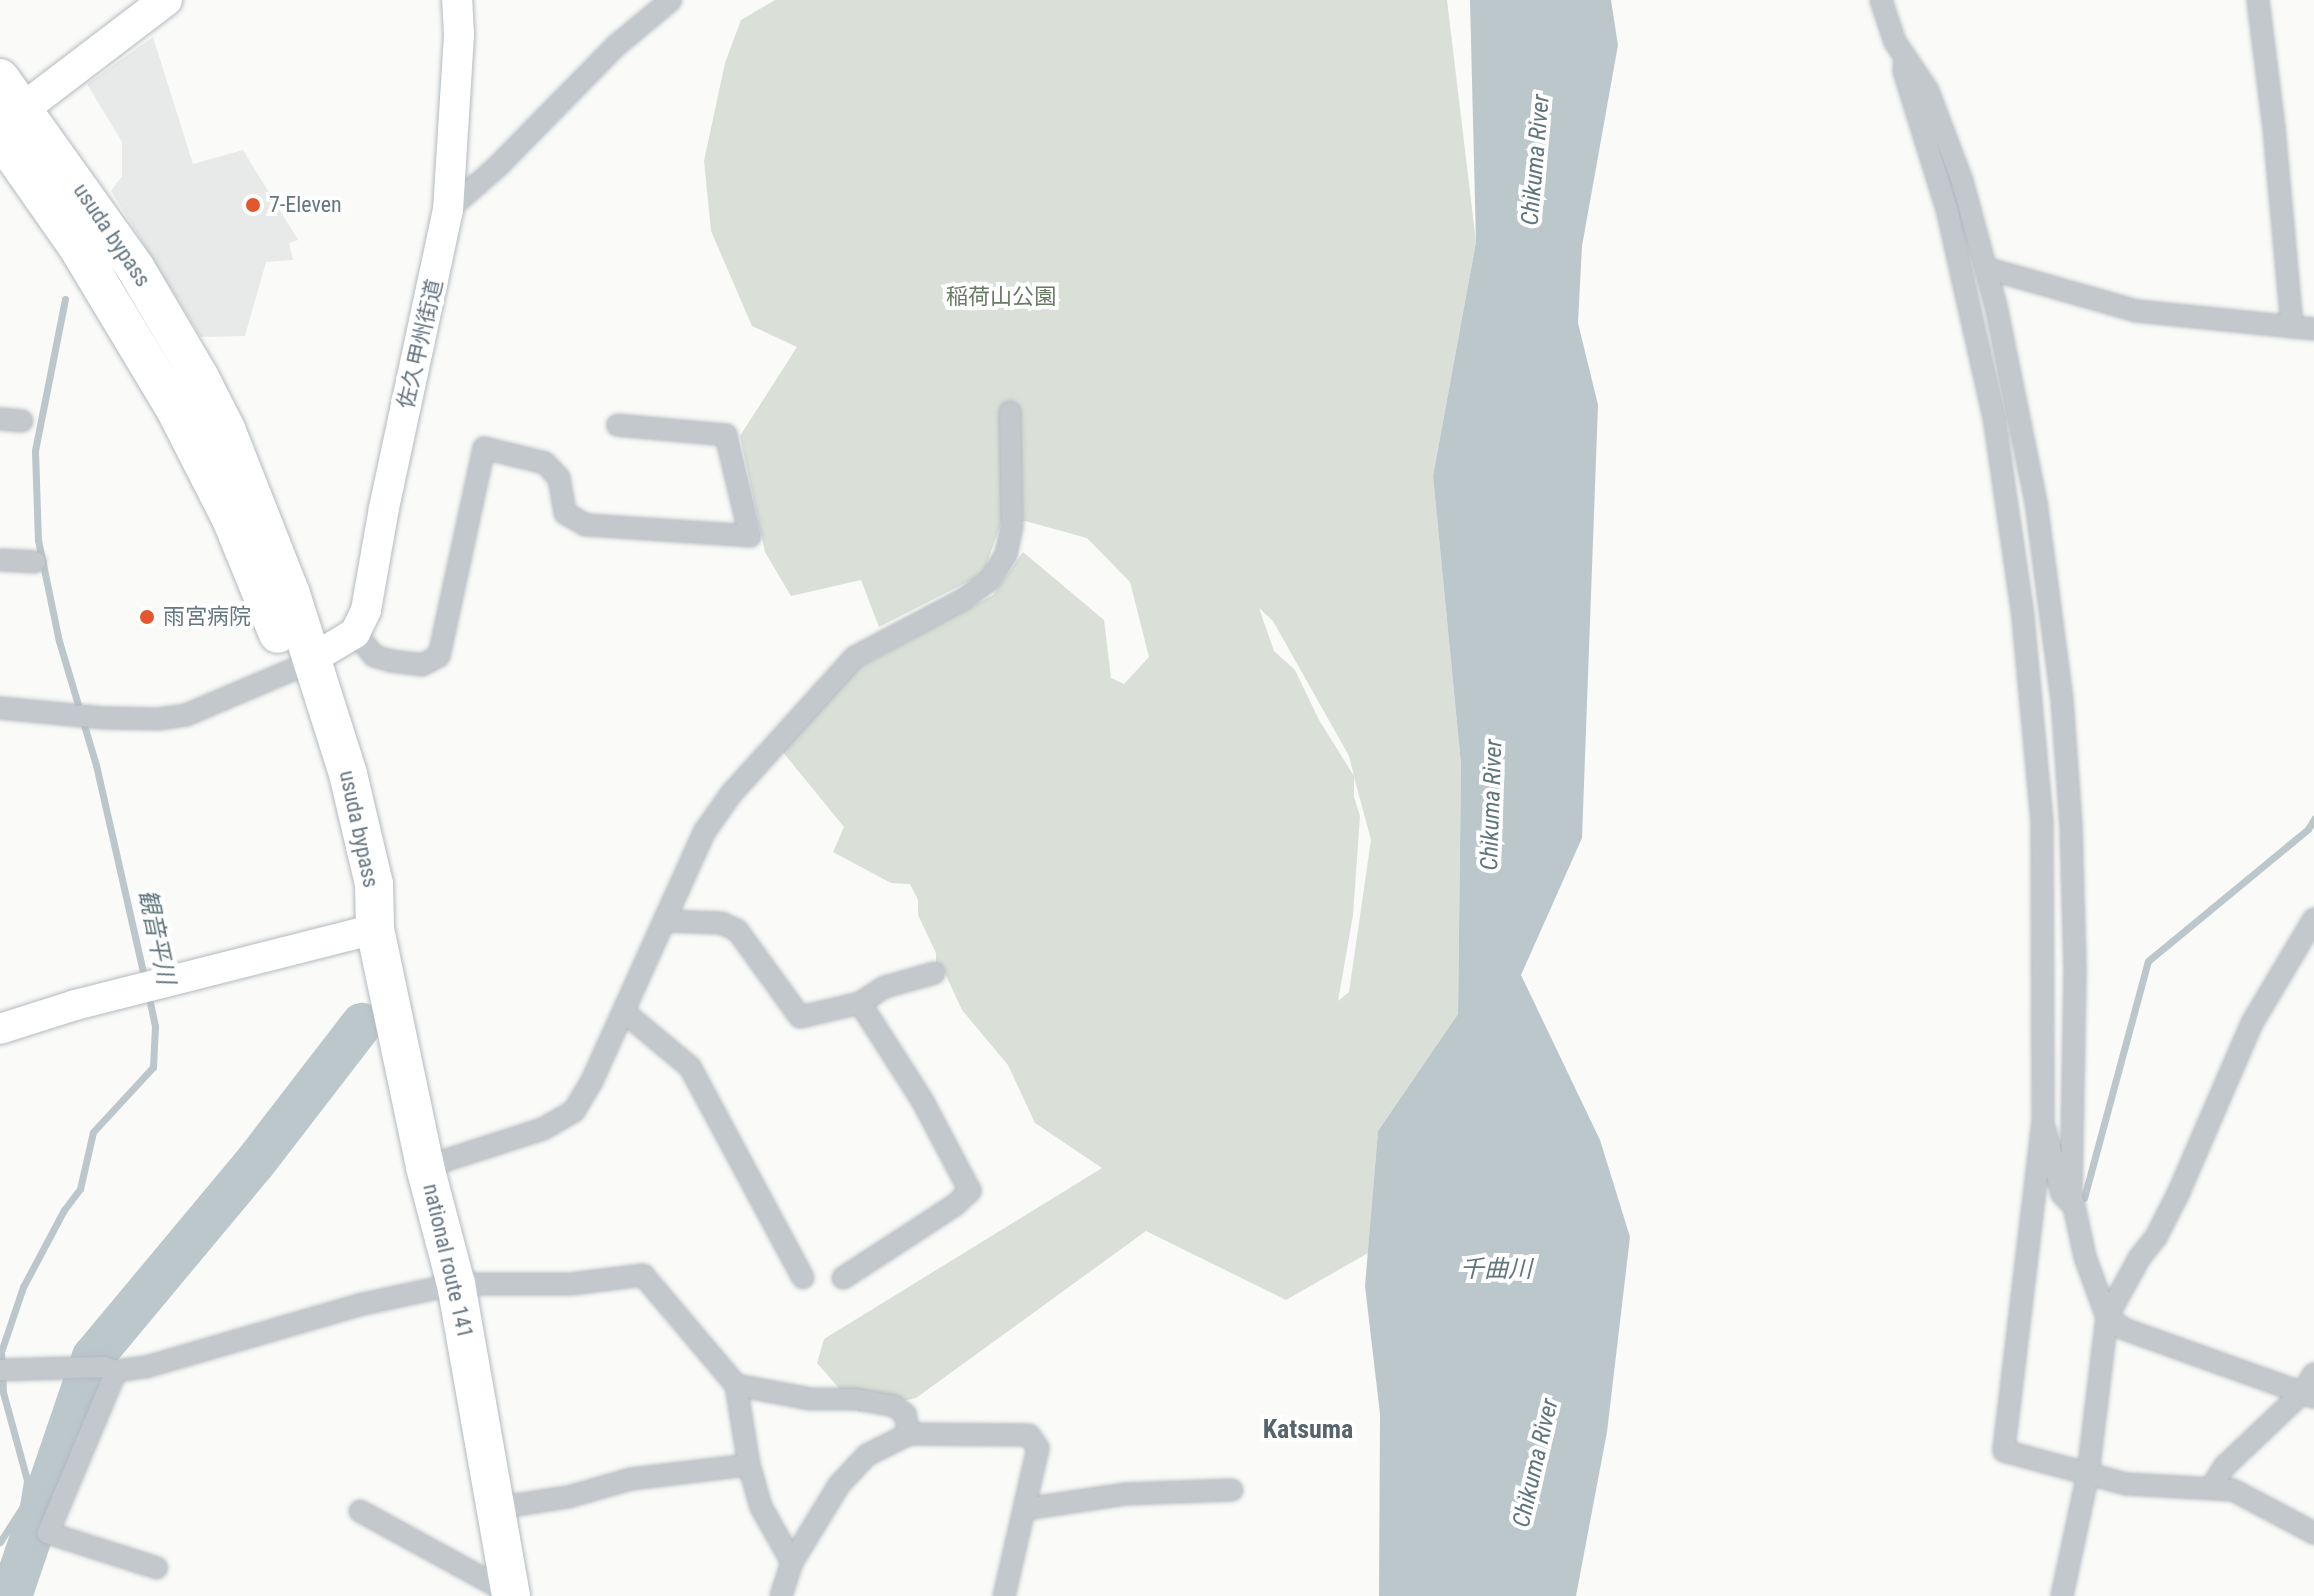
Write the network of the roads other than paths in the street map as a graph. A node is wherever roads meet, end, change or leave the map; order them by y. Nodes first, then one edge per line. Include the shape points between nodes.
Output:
1 (166, 0) edge
2 (457, 0) edge
3 (671, 0) edge
4 (1881, 0) edge
5 (2258, 0) edge
6 (1905, 57) junction
7 (0, 78) edge
8 (12, 117) edge
9 (0, 136) edge
10 (448, 210) junction
11 (1986, 268) junction
12 (2292, 327) junction
13 (2314, 329) edge
14 (1010, 412) dead end
15 (0, 419) edge
16 (22, 421) dead end
17 (617, 425) dead end
18 (0, 560) edge
19 (35, 562) dead end
20 (355, 633) junction
21 (302, 665) junction
22 (0, 708) edge
23 (2314, 919) edge
24 (664, 921) junction
25 (375, 929) junction
26 (934, 973) dead end
27 (860, 1003) junction
28 (624, 1012) junction
29 (0, 1029) edge
30 (2043, 1122) junction
31 (425, 1167) junction
32 (2073, 1203) junction
33 (803, 1278) dead end
34 (843, 1278) dead end
35 (456, 1284) junction
36 (2107, 1317) junction
37 (110, 1369) junction
38 (0, 1370) edge
39 (2314, 1374) edge
40 (736, 1385) junction
41 (2309, 1394) edge
42 (909, 1434) junction
43 (749, 1465) junction
44 (2088, 1474) junction
45 (2211, 1488) junction
46 (1232, 1490) dead end
47 (497, 1508) junction
48 (1025, 1509) junction
49 (360, 1511) dead end
50 (2314, 1533) edge
51 (792, 1562) junction
52 (157, 1568) dead end
53 (511, 1594) edge
54 (781, 1596) edge
55 (1004, 1596) edge
56 (2062, 1596) edge

1 - 8 main road
2 - 10 street, 佐久甲州街道
3 - 10 street via 617,45
4 - 6 street
5 - 12 street
6 - 11 street via 1928,91 1962,181
6 - 30 street via 1904,71 1947,209 1994,417 2023,617 2042,822
7 - 8 highway, usuda bypass
8 - 21 highway, usuda bypass via 136,269 206,389 231,442
9 - 21 highway, usuda bypass via 77,246 175,409
10 - 20 street, 佐久甲州街道 via 366,610
11 - 12 street via 2137,311
11 - 32 street via 2024,432 2062,700 2075,969
12 - 13 street
14 - 24 street via 1012,526 1006,554 990,580 855,657 835,675 705,831
15 - 16 street
17 - 20 street via 726,435 750,536 586,525 565,513 559,478 545,463 484,448 439,656 422,665 391,661 374,656
18 - 19 street
20 - 21 street
21 - 22 street via 186,715 158,719
21 - 25 highway, usuda bypass via 348,774 374,884
23 - 36 street via 2252,1023 2178,1194
24 - 27 street via 721,923 737,930 800,1017
24 - 28 street
25 - 29 street
25 - 31 highway, national route 141
26 - 27 street via 885,987
27 - 34 street via 922,1100 970,1191
28 - 31 street via 574,1111 543,1129
28 - 33 street via 690,1067
30 - 32 street via 2062,1194
30 - 44 street via 2004,1451
31 - 35 highway, national route 141
32 - 36 street
35 - 37 street via 363,1304 146,1367
35 - 40 street via 571,1284 643,1275
35 - 47 highway, national route 141
36 - 41 street via 2124,1329
36 - 44 street
37 - 38 street
37 - 52 street via 48,1533
39 - 41 street
40 - 42 street via 810,1399 894,1406 905,1414
40 - 43 street
41 - 45 street via 2225,1466
42 - 48 street via 1029,1435 1038,1448
42 - 51 street via 867,1455 839,1485
43 - 47 street via 631,1479 568,1497
43 - 51 street via 761,1507
44 - 45 street via 2141,1485
44 - 56 street
45 - 50 street via 2233,1490
46 - 48 street via 1139,1492
47 - 53 highway, national route 141
48 - 55 street
49 - 53 street
51 - 54 street

